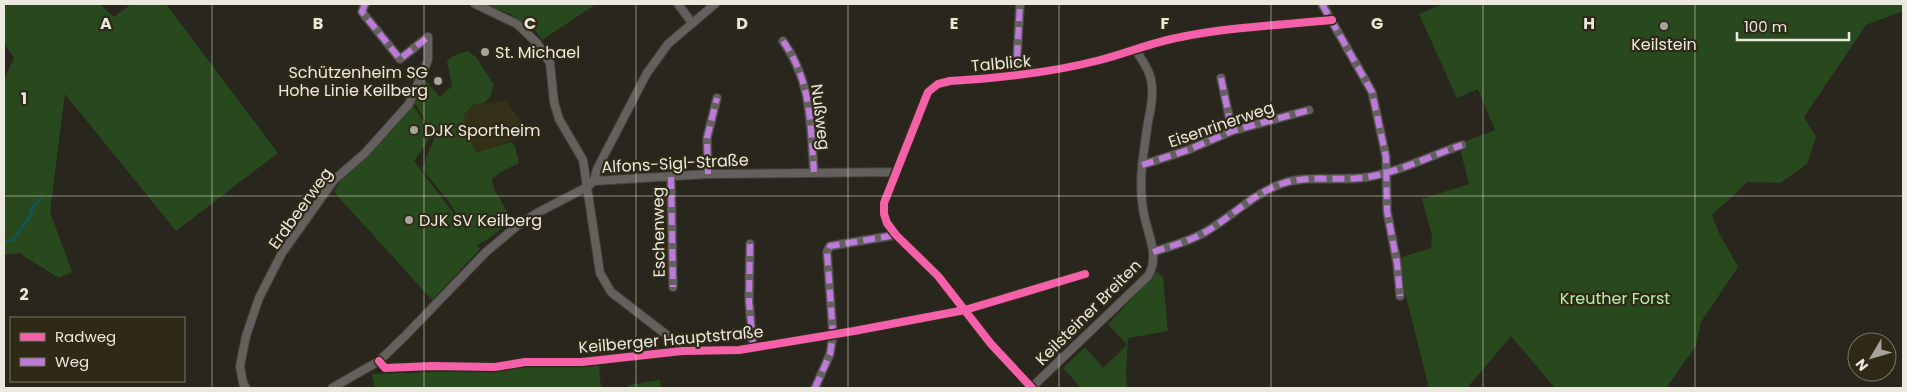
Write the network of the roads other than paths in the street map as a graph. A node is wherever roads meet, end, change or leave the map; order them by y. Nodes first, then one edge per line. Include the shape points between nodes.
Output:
1 (365, 4) edge
2 (475, 4) edge
3 (678, 4) edge
4 (716, 4) edge
5 (1020, 4) edge
6 (1322, 4) edge
7 (1332, 20) junction
8 (692, 23) junction
9 (783, 41) dead end
10 (1135, 49) junction
11 (1016, 75) junction
12 (1221, 78) dead end
13 (717, 98) dead end
14 (1309, 110) dead end
15 (1232, 131) junction
16 (1462, 145) dead end
17 (1142, 164) junction
18 (814, 172) junction
19 (897, 172) junction
20 (1386, 172) junction
21 (708, 174) junction
22 (671, 177) junction
23 (594, 181) junction
24 (587, 187) junction
25 (896, 235) junction
26 (750, 244) dead end
27 (1153, 252) junction
28 (1085, 274) dead end
29 (673, 287) dead end
30 (1400, 296) dead end
31 (966, 310) junction
32 (833, 335) junction
33 (753, 346) junction
34 (682, 351) junction
35 (376, 363) junction
36 (246, 388) edge
37 (332, 388) edge
38 (815, 388) edge
39 (1032, 388) edge

1 - 36 street, Erdbeerweg via 362,12 400,59 428,38 428,60 409,104 365,153 334,180 282,253 263,290 246,336 240,366
2 - 24 street via 517,24 537,43 550,63 559,119 583,160
3 - 8 street
4 - 8 street
5 - 11 street
6 - 7 street
7 - 10 street, Talblick via 1210,32
7 - 20 street via 1372,92 1386,157
8 - 23 street via 668,44 646,73 597,169
9 - 18 street, Nußweg via 797,63 806,88
10 - 11 street, Talblick via 1074,67
10 - 17 street, Keilsteiner Breiten via 1148,68 1152,92
11 - 19 street, Talblick via 950,81 938,84 928,92
12 - 15 street
13 - 21 street via 707,138
14 - 15 street, Eisenrinerweg
15 - 17 street, Eisenrinerweg via 1188,150
16 - 20 street
17 - 27 street, Keilsteiner Breiten via 1140,192
18 - 19 street, Alfons-Sigl-Straße
18 - 21 street, Alfons-Sigl-Straße
19 - 25 street, Talblick via 884,203 887,223
20 - 27 street via 1367,177 1298,180 1280,184 1206,232
20 - 30 street via 1387,211
21 - 22 street, Alfons-Sigl-Straße
22 - 23 street, Alfons-Sigl-Straße
22 - 29 street, Eschenweg
23 - 24 street, Alfons-Sigl-Straße
24 - 34 street via 600,273 605,283 611,292 681,346
24 - 35 street, Alfons-Sigl-Straße via 528,218 486,252
25 - 31 street, Talblick via 938,276
25 - 32 street via 830,246 827,252
26 - 33 street via 749,301
27 - 39 street, Keilsteiner Breiten via 1153,268 1148,276
28 - 31 street, Keilberger Hauptstraße
31 - 32 street, Keilberger Hauptstraße
31 - 39 street, Talblick via 991,344
32 - 33 street, Keilberger Hauptstraße
32 - 38 street via 830,354
33 - 34 street, Keilberger Hauptstraße via 739,350
34 - 35 street, Keilberger Hauptstraße via 582,362 524,362 495,367 385,368
35 - 37 street

